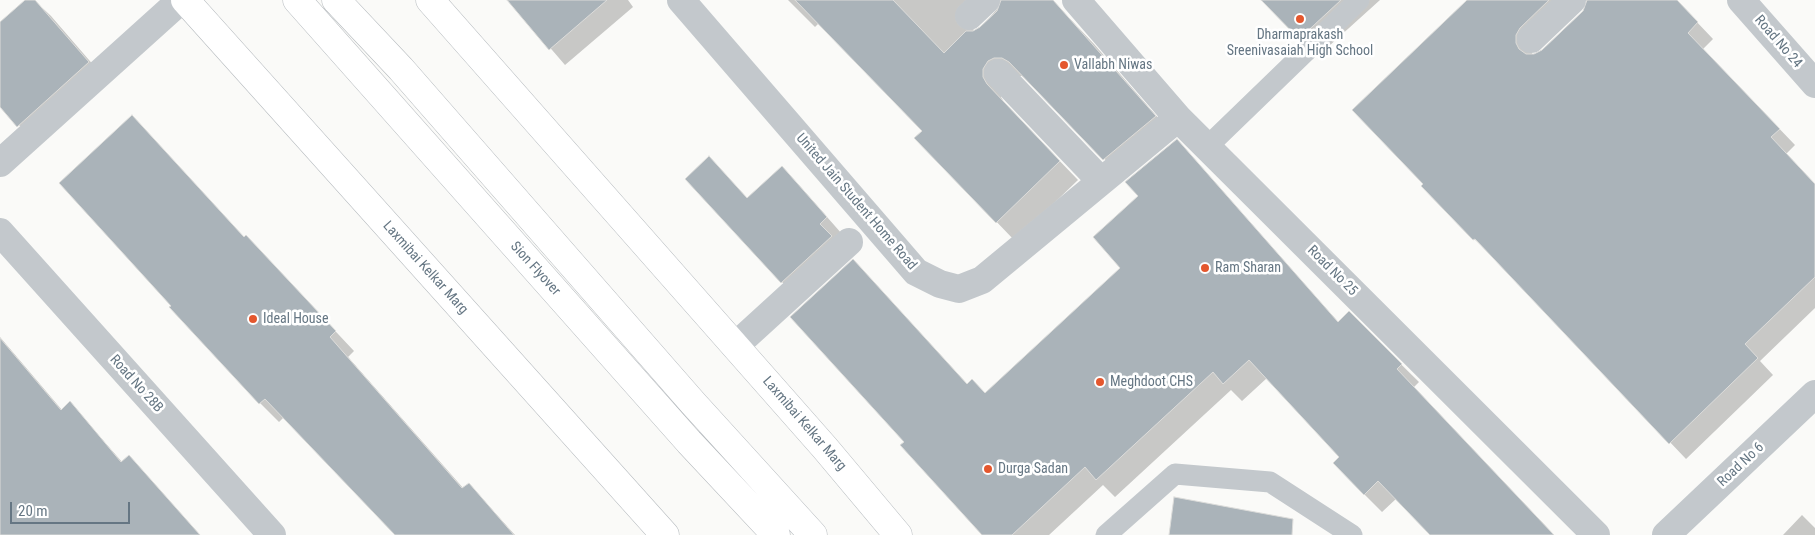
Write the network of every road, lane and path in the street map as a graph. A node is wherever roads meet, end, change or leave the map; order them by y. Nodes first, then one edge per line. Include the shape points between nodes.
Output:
1 (181, 0) edge
2 (186, 0) edge
3 (297, 0) edge
4 (336, 0) edge
5 (430, 0) edge
6 (681, 0) edge
7 (1076, 0) edge
8 (1359, 0) edge
9 (1572, 0) edge
10 (1741, 0) edge
11 (1531, 39) dead end
12 (998, 73) dead end
13 (1815, 84) edge
14 (1178, 118) junction
15 (1208, 146) junction
16 (0, 163) edge
17 (1101, 181) junction
18 (0, 232) edge
19 (848, 242) dead end
20 (735, 346) junction
21 (1815, 394) edge
22 (272, 535) edge
23 (665, 535) edge
24 (776, 535) edge
25 (813, 535) edge
26 (898, 535) edge
27 (1106, 535) edge
28 (1352, 535) edge
29 (1596, 535) edge
30 (1666, 535) edge

1 - 16 street
2 - 23 main road, Laxmibai Kelkar Marg
3 - 24 main road, Sion Flyover via 689,442
4 - 25 main road
5 - 20 main road, Laxmibai Kelkar Marg
6 - 17 street, United Jain Student Home Road via 916,272 940,284 959,289 982,280
7 - 14 street, Road No 25
8 - 15 lane
9 - 11 street
10 - 13 street, Road No 24
12 - 17 street
14 - 15 street, Road No 25
14 - 17 street, United Jain Student Home Road
15 - 29 street, Road No 25
18 - 22 street, Road No 28B
19 - 20 street
20 - 26 main road, Laxmibai Kelkar Marg
21 - 30 street, Road No 6
27 - 28 lane via 1175,474 1270,482

